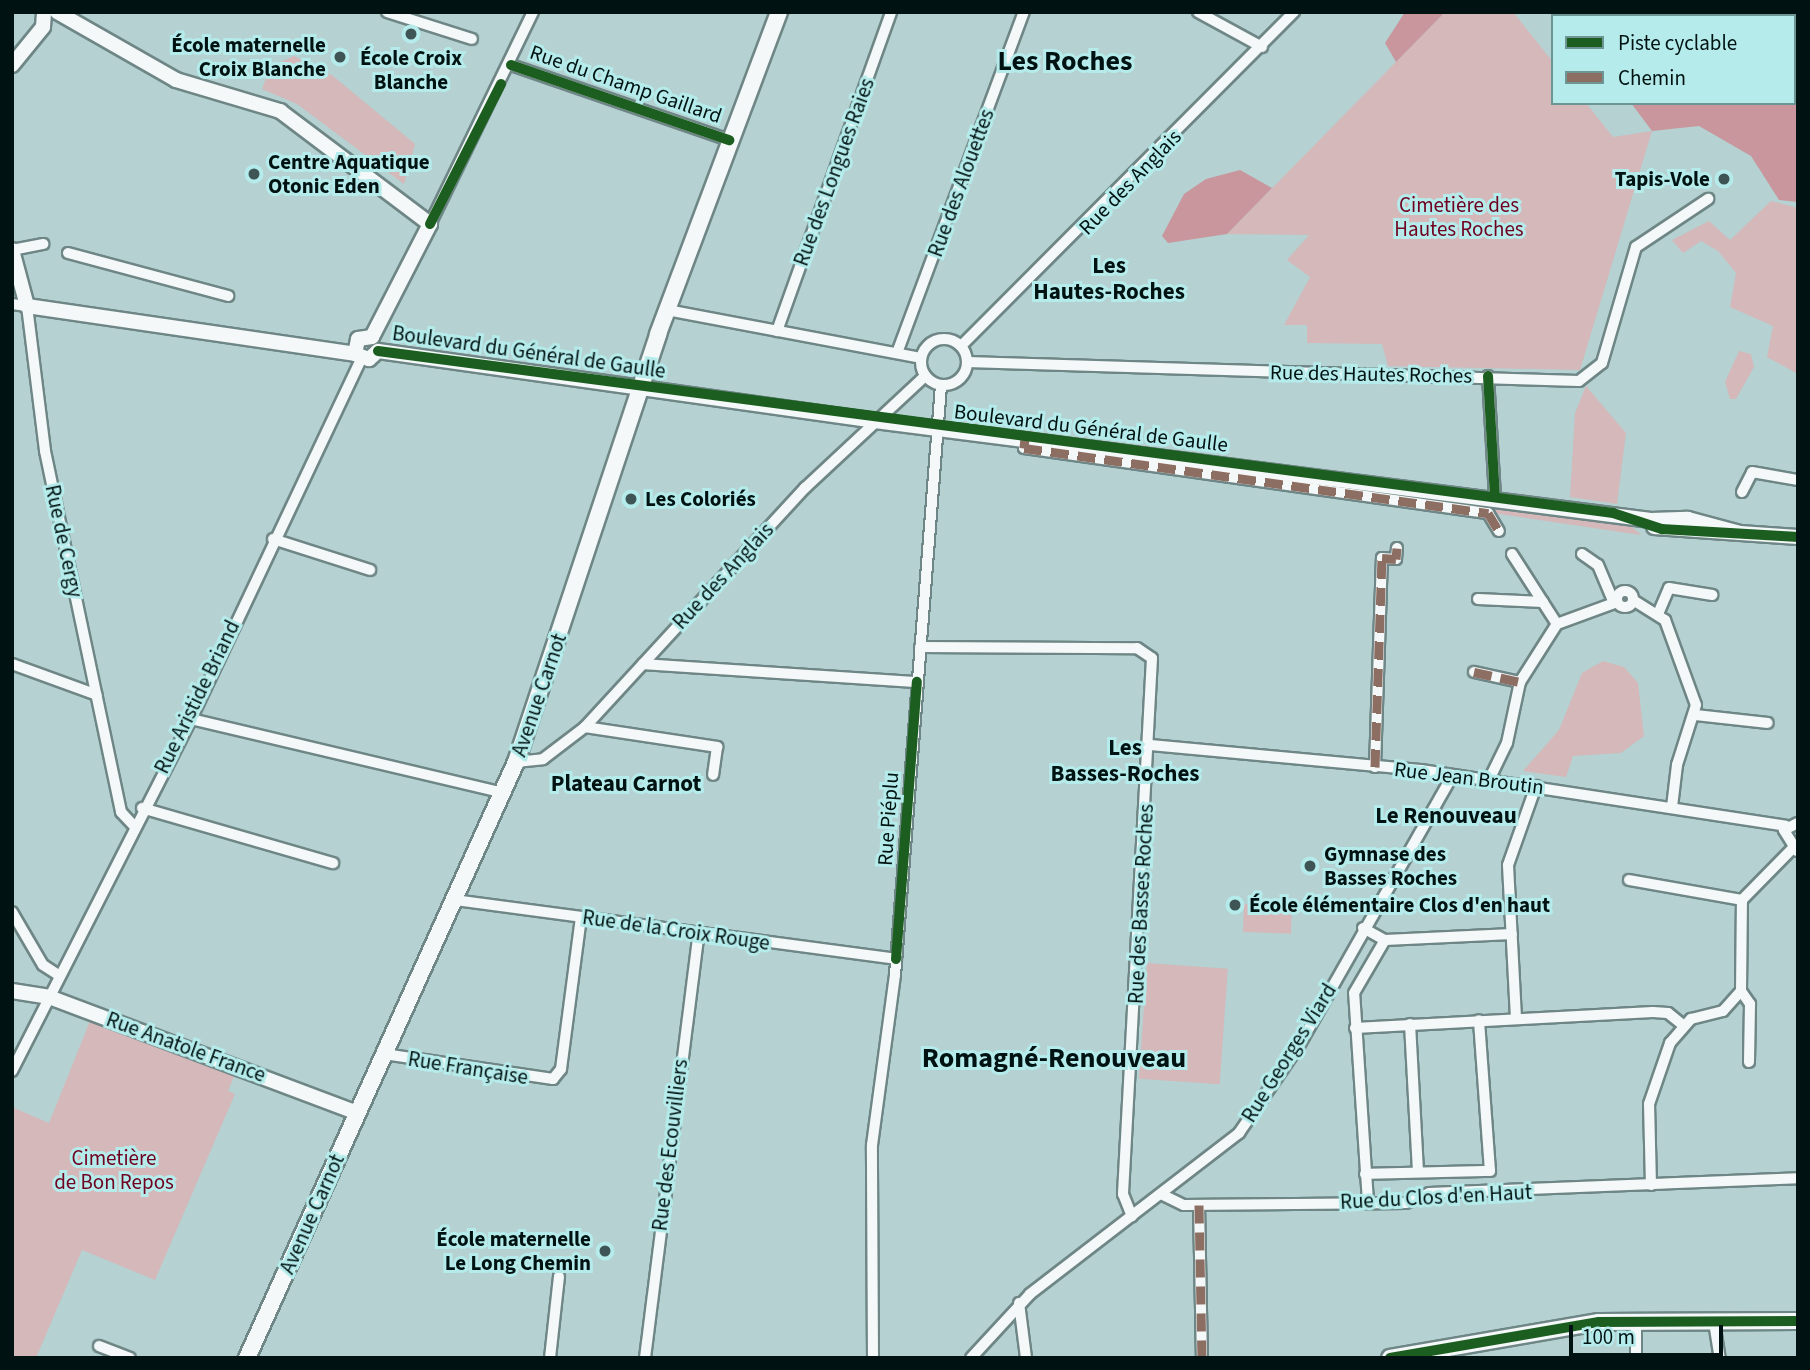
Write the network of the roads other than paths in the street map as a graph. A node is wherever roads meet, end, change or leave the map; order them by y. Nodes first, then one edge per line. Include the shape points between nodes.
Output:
1 (387, 12) edge
2 (533, 12) edge
3 (779, 12) edge
4 (891, 12) edge
5 (1024, 12) edge
6 (1198, 12) edge
7 (1294, 12) edge
8 (62, 15) edge
9 (44, 19) edge
10 (471, 39) dead end
11 (1262, 47) junction
12 (12, 65) edge
13 (511, 65) junction
14 (729, 140) junction
15 (1708, 199) dead end
16 (430, 224) junction
17 (43, 244) dead end
18 (12, 250) edge
19 (68, 253) dead end
20 (228, 296) dead end
21 (20, 305) edge
22 (667, 310) junction
23 (777, 331) junction
24 (375, 344) junction
25 (961, 346) junction
26 (898, 354) junction
27 (358, 356) junction
28 (921, 358) junction
29 (967, 362) junction
30 (925, 376) junction
31 (1488, 376) junction
32 (942, 385) junction
33 (641, 387) junction
34 (878, 421) junction
35 (937, 428) junction
36 (1025, 438) junction
37 (1798, 481) edge
38 (1742, 492) dead end
39 (1495, 497) junction
40 (1499, 531) dead end
41 (1798, 537) edge
42 (273, 539) junction
43 (1397, 548) dead end
44 (1512, 554) dead end
45 (1582, 554) dead end
46 (370, 570) dead end
47 (1712, 595) dead end
48 (1478, 599) dead end
49 (1543, 602) junction
50 (1616, 602) junction
51 (1657, 614) junction
52 (1557, 624) junction
53 (920, 647) junction
54 (12, 664) edge
55 (643, 664) junction
56 (1474, 672) dead end
57 (917, 682) junction
58 (1520, 682) junction
59 (97, 695) junction
60 (1696, 715) junction
61 (191, 719) junction
62 (1768, 723) dead end
63 (585, 727) junction
64 (1150, 745) junction
65 (516, 762) junction
66 (1375, 767) junction
67 (713, 775) dead end
68 (1451, 778) junction
69 (1489, 780) junction
70 (1536, 786) junction
71 (503, 793) junction
72 (1672, 807) junction
73 (142, 808) junction
74 (1792, 824) edge
75 (134, 826) junction
76 (1795, 850) edge
77 (333, 863) dead end
78 (1629, 880) dead end
79 (455, 900) junction
80 (1742, 900) junction
81 (12, 912) edge
82 (581, 917) junction
83 (1363, 928) junction
84 (699, 933) junction
85 (1512, 934) junction
86 (1385, 940) junction
87 (896, 959) junction
88 (60, 976) junction
89 (12, 991) edge
90 (1741, 991) junction
91 (49, 996) junction
92 (1516, 1018) junction
93 (1479, 1020) junction
94 (1410, 1024) junction
95 (1684, 1025) junction
96 (1355, 1028) junction
97 (384, 1054) junction
98 (1749, 1062) dead end
99 (13, 1068) edge
100 (357, 1113) junction
101 (1418, 1172) junction
102 (1364, 1174) junction
103 (1798, 1178) edge
104 (1651, 1185) junction
105 (1161, 1194) junction
106 (1368, 1202) junction
107 (1199, 1205) junction
108 (1132, 1216) junction
109 (559, 1276) dead end
110 (1019, 1303) junction
111 (1636, 1320) junction
112 (1798, 1321) edge
113 (1714, 1322) junction
114 (99, 1346) dead end
115 (1444, 1353) edge
116 (252, 1357) edge
117 (130, 1358) edge
118 (550, 1358) edge
119 (645, 1358) edge
120 (873, 1358) edge
121 (971, 1358) edge
122 (1026, 1358) edge
123 (1202, 1358) edge
124 (1390, 1358) edge
125 (1636, 1358) edge
126 (1720, 1358) edge

1 - 10 street
2 - 13 street
3 - 14 main road, Avenue Carnot
4 - 23 street, Rue des Longues Raies
5 - 26 street, Rue des Alouettes
6 - 11 street
7 - 11 street, Rue des Anglais
8 - 9 street
8 - 16 street via 176,80 280,111
9 - 12 street
11 - 25 street, Rue des Anglais
13 - 14 street, Rue du Champ Gaillard
13 - 16 street
14 - 22 main road, Avenue Carnot
15 - 31 street, Rue des Hautes Roches via 1636,247 1602,363 1579,381
16 - 24 street
17 - 18 street
18 - 21 street, Rue de Cergy
19 - 20 street
21 - 27 street
21 - 59 street, Rue de Cergy via 45,451
22 - 23 street
22 - 33 main road, Avenue Carnot
23 - 26 street
24 - 27 street
24 - 27 street via 358,339
24 - 33 street, Boulevard du Général de Gaulle
25 - 28 street via 933,341
25 - 29 street
26 - 28 street
27 - 42 street, Rue Aristide Briand
28 - 30 street
29 - 31 street, Rue des Hautes Roches
29 - 32 street via 960,379
30 - 32 street
30 - 34 street, Rue des Anglais
31 - 39 street
32 - 35 street, Rue Piéplu
33 - 34 street, Boulevard du Général de Gaulle
33 - 65 main road, Avenue Carnot
34 - 35 street, Boulevard du Général de Gaulle
34 - 55 street, Rue des Anglais via 805,488
35 - 36 street, Boulevard du Général de Gaulle
35 - 53 street, Rue Piéplu
36 - 39 street, Boulevard du Général de Gaulle
36 - 40 street, Boulevard du Général de Gaulle via 1024,448 1488,513
37 - 38 street via 1752,472
39 - 41 street, Boulevard du Général de Gaulle via 1688,519 1740,533
42 - 46 street
42 - 61 street, Rue Aristide Briand
43 - 66 street via 1396,559 1382,558
44 - 49 street
45 - 50 street via 1601,570
47 - 51 street via 1669,588
48 - 49 street
49 - 52 street
50 - 51 street via 1622,591
50 - 52 street
51 - 60 street
52 - 58 street
53 - 57 street, Rue Piéplu
53 - 64 street, Rue des Basses Roches via 1145,650 1154,665
54 - 59 street
55 - 57 street
55 - 63 street, Rue des Anglais
56 - 58 street
57 - 87 street, Rue Piéplu
58 - 69 street via 1507,743
59 - 75 street, Rue de Cergy via 121,812
60 - 62 street
60 - 72 street via 1677,765
61 - 71 street
61 - 73 street, Rue Aristide Briand
63 - 65 street, Rue des Anglais via 543,759
63 - 67 street via 717,747
64 - 66 street, Rue Jean Broutin
64 - 108 street, Rue des Basses Roches via 1124,1194
65 - 71 main road, Avenue Carnot
66 - 68 street, Rue Jean Broutin
68 - 69 street, Rue Jean Broutin
68 - 83 street, Rue Georges Viard
69 - 70 street, Rue Jean Broutin
70 - 72 street, Rue Jean Broutin
70 - 85 street via 1508,865
71 - 79 main road, Avenue Carnot
72 - 74 street, Rue Jean Broutin
73 - 75 street, Rue Aristide Briand
73 - 77 street
74 - 76 street
75 - 88 street, Rue Aristide Briand
76 - 80 street
78 - 80 street
79 - 82 street, Rue de la Croix Rouge
79 - 97 main road, Avenue Carnot
80 - 90 street
81 - 88 street via 43,965
82 - 84 street, Rue de la Croix Rouge
82 - 97 street, Rue Française via 561,1069 553,1079
83 - 86 street
83 - 105 street, Rue Georges Viard via 1267,1097 1239,1133
84 - 87 street, Rue de la Croix Rouge
84 - 119 street, Rue des Ecouvilliers
85 - 86 street
85 - 92 street
86 - 96 street via 1354,993
87 - 120 street, Rue Piéplu via 872,1145
88 - 91 street, Rue Aristide Briand
89 - 91 street, Rue Anatole France
90 - 95 street via 1723,1011
90 - 98 street via 1750,1004
91 - 99 street, Rue Aristide Briand
91 - 100 street, Rue Anatole France
92 - 93 street
92 - 95 street via 1664,1012
93 - 94 street
93 - 101 street via 1490,1171
94 - 96 street
94 - 101 street
95 - 104 street via 1670,1043 1650,1104
96 - 102 street
97 - 100 main road, Avenue Carnot
100 - 116 main road, Avenue Carnot
101 - 102 street
102 - 106 street
103 - 104 street, Rue du Clos d'en Haut
104 - 106 street, Rue du Clos d'en Haut via 1429,1193 1406,1202
105 - 107 street, Rue du Clos d'en Haut
105 - 108 street, Rue Georges Viard
106 - 107 street, Rue du Clos d'en Haut
107 - 123 street
108 - 110 street, Rue Georges Viard
109 - 118 street
110 - 121 street, Rue Georges Viard
110 - 122 street
111 - 113 main road
111 - 115 main road
111 - 125 street
112 - 113 main road
113 - 126 street
114 - 117 street
115 - 124 main road

